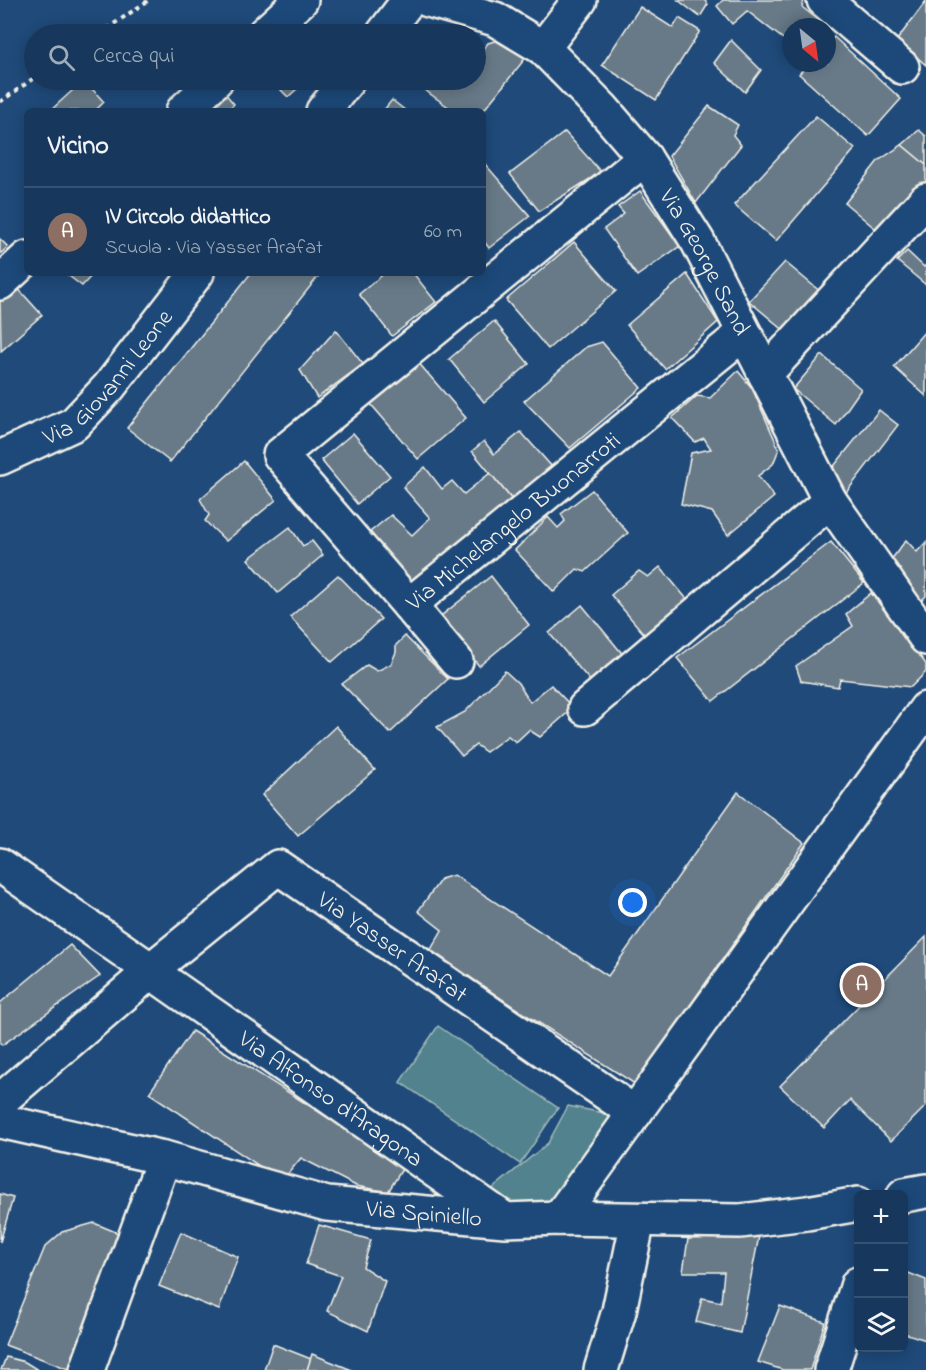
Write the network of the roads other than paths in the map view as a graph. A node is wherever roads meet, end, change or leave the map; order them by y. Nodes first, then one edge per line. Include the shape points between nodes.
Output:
1 (301, 0) edge
2 (410, 0) edge
3 (428, 0) edge
4 (580, 0) edge
5 (824, 0) edge
6 (275, 24) edge
7 (391, 24) edge
8 (543, 48) junction
9 (903, 67) dead end
10 (205, 90) edge
11 (340, 90) edge
12 (186, 108) edge
13 (325, 108) edge
14 (645, 158) junction
15 (926, 200) edge
16 (24, 261) edge
17 (195, 276) edge
18 (0, 283) edge
19 (744, 333) junction
20 (765, 374) junction
21 (0, 458) edge
22 (830, 501) junction
23 (409, 606) junction
24 (926, 638) edge
25 (456, 661) dead end
26 (585, 708) dead end
27 (926, 709) edge
28 (0, 865) edge
29 (150, 970) junction
30 (0, 1101) edge
31 (635, 1113) junction
32 (0, 1121) edge
33 (164, 1158) junction
34 (926, 1191) edge
35 (908, 1194) edge
36 (854, 1205) edge
37 (559, 1218) junction
38 (505, 1220) junction
39 (638, 1220) junction
40 (854, 1297) edge
41 (87, 1370) edge
42 (601, 1370) edge
43 (831, 1370) edge

1 - 6 street
2 - 7 street
3 - 8 street, Via George Sand via 495,19
4 - 8 street
5 - 9 street
8 - 14 street, Via George Sand
10 - 12 street
11 - 13 street
14 - 19 street, Via George Sand via 698,242
14 - 23 street, Via Michelangelo Buonarroti via 280,455
15 - 20 street
16 - 18 street
17 - 21 street, Via Giovanni Leone via 109,387 74,424
19 - 20 street, Via George Sand
19 - 23 street, Via Michelangelo Buonarroti
20 - 22 street, Via George Sand
22 - 24 street, Via George Sand
22 - 26 street
23 - 25 street
27 - 31 street
28 - 29 street, Via Alfonso d'Aragona
29 - 30 street
29 - 31 street, Via Yasser Arafat via 278,867
29 - 38 street, Via Alfonso d'Aragona
31 - 37 street
32 - 33 street, Via Spiniello
33 - 38 street, Via Spiniello via 327,1204
33 - 41 street
34 - 35 street
36 - 39 street, Via Spiniello via 740,1221
37 - 38 street, Via Spiniello
37 - 39 street, Via Spiniello
39 - 42 street via 619,1311
40 - 43 street

